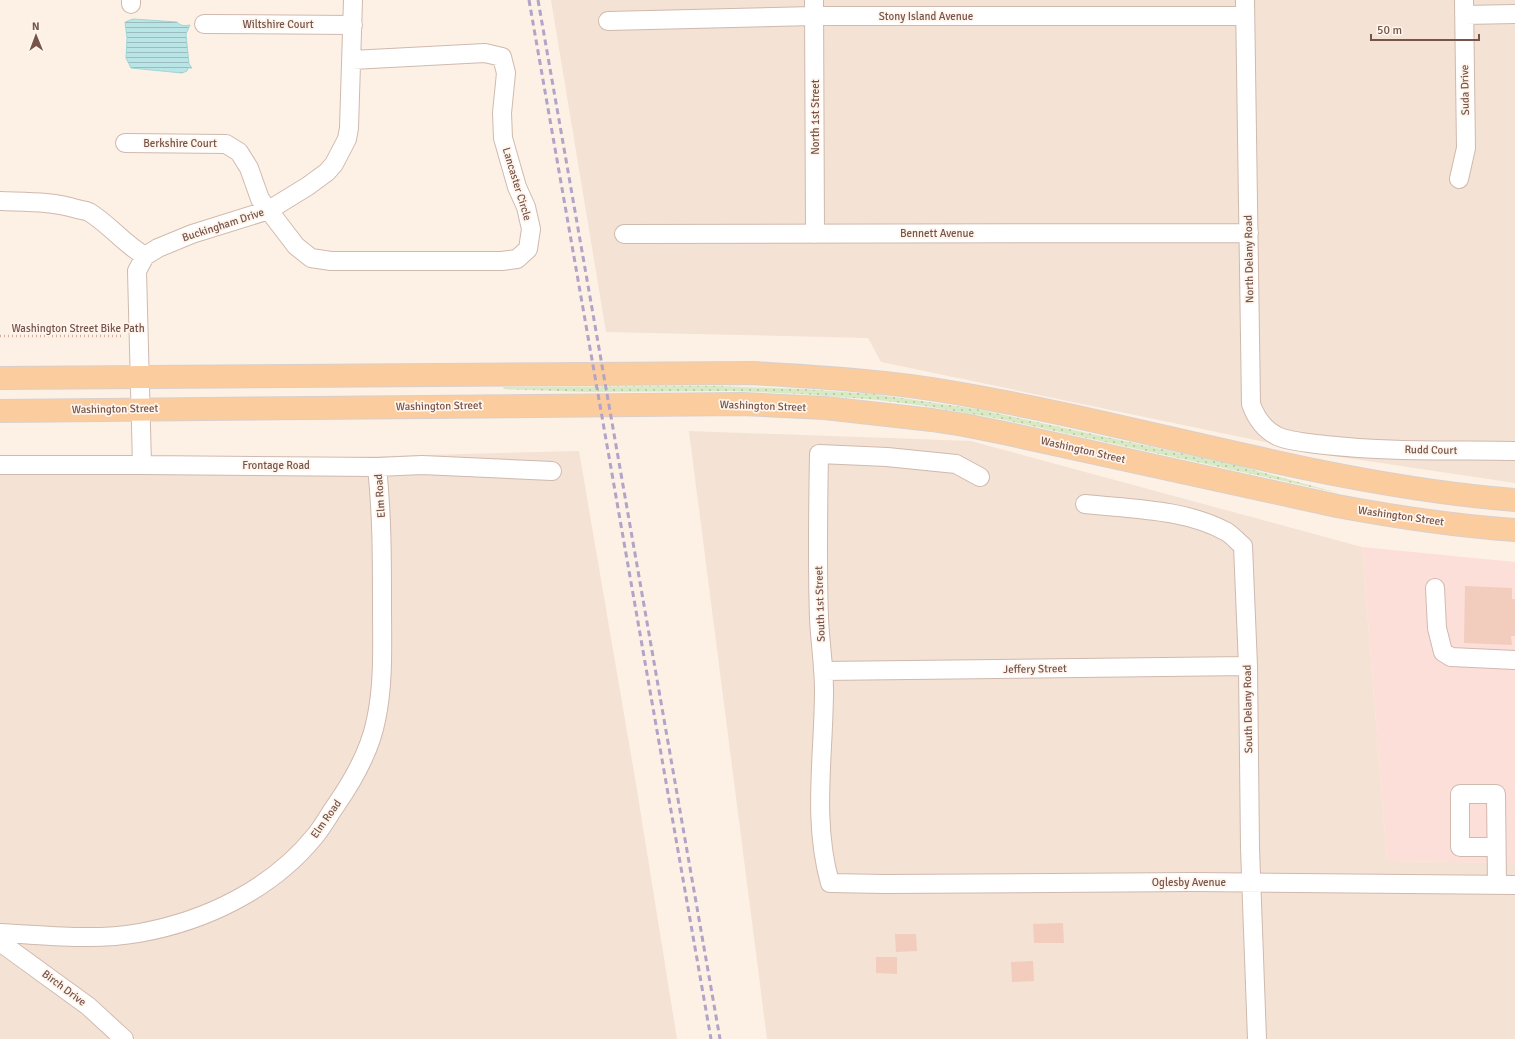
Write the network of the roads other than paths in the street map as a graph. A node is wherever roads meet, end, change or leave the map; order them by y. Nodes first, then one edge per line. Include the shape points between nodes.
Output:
1 (354, 0) edge
2 (814, 8) edge
3 (1245, 8) edge
4 (1464, 8) edge
5 (1515, 14) edge
6 (608, 21) dead end
7 (204, 24) dead end
8 (353, 25) junction
9 (352, 60) junction
10 (125, 143) dead end
11 (1459, 179) dead end
12 (0, 202) edge
13 (268, 210) junction
14 (1249, 232) junction
15 (624, 234) dead end
16 (815, 234) junction
17 (145, 256) junction
18 (0, 378) edge
19 (140, 378) junction
20 (141, 409) junction
21 (0, 411) edge
22 (1347, 447) joint
23 (1515, 451) edge
24 (0, 465) edge
25 (142, 465) junction
26 (377, 467) junction
27 (552, 471) dead end
28 (980, 477) dead end
29 (1515, 500) edge
30 (1085, 504) dead end
31 (1515, 530) edge
32 (1435, 588) dead end
33 (1515, 660) edge
34 (1248, 666) junction
35 (823, 671) junction
36 (1496, 847) dead end
37 (1252, 882) junction
38 (863, 884) joint
39 (1497, 884) junction
40 (1515, 885) edge
41 (0, 933) edge
42 (0, 942) edge
43 (124, 1039) edge
44 (1257, 1039) edge

1 - 8 street, Buckingham Drive
2 - 3 street, Stony Island Avenue
2 - 6 street, Stony Island Avenue
2 - 16 street, North 1st Street
3 - 14 street, North Delany Road
4 - 5 street
4 - 11 street, Suda Drive via 1466,148
7 - 8 street, Wiltshire Court
8 - 9 street, Buckingham Drive
9 - 13 street, Buckingham Drive via 349,128 334,164 308,186
9 - 13 street, Lancaster Circle via 485,53 502,57 506,73 502,113 503,138 531,229 528,249 517,259 502,261 331,261 311,258 296,246
10 - 13 street, Berkshire Court via 226,144 239,152 249,168 260,199
12 - 17 street via 62,204 88,212
13 - 17 street, Buckingham Drive via 192,234
14 - 16 street, Bennett Avenue
14 - 22 street, North Delany Road via 1251,404 1255,416 1266,429 1278,436
15 - 16 street, Bennett Avenue
17 - 19 street via 137,271
18 - 19 main road
19 - 20 street
19 - 29 main road via 751,373 830,378 959,393 1343,476 1436,491
20 - 21 main road, Washington Street
20 - 25 street
20 - 31 main road, Washington Street via 734,404 825,408 932,420 1004,433 1372,513
22 - 23 street, Rudd Court
24 - 25 street, Frontage Road
25 - 26 street, Frontage Road
26 - 27 street, Frontage Road via 422,466
26 - 41 street, Elm Road via 381,512 382,643 376,720 353,781 315,835 292,861 255,889 206,914 180,923 115,936
28 - 35 street, South 1st Street via 956,464 819,454 819,618
30 - 34 street, South Delany Road via 1163,512 1203,521 1228,533 1243,546
32 - 33 street via 1437,628 1443,652 1451,657
34 - 35 street, Jeffery Street
34 - 37 street, South Delany Road
35 - 38 street, South 1st Street via 820,796 824,864 830,883
36 - 39 street
37 - 38 street, Oglesby Avenue
37 - 39 street, Oglesby Avenue
37 - 44 street, South Delany Road
39 - 40 street, Oglesby Avenue
42 - 43 street, Birch Drive via 88,1006

